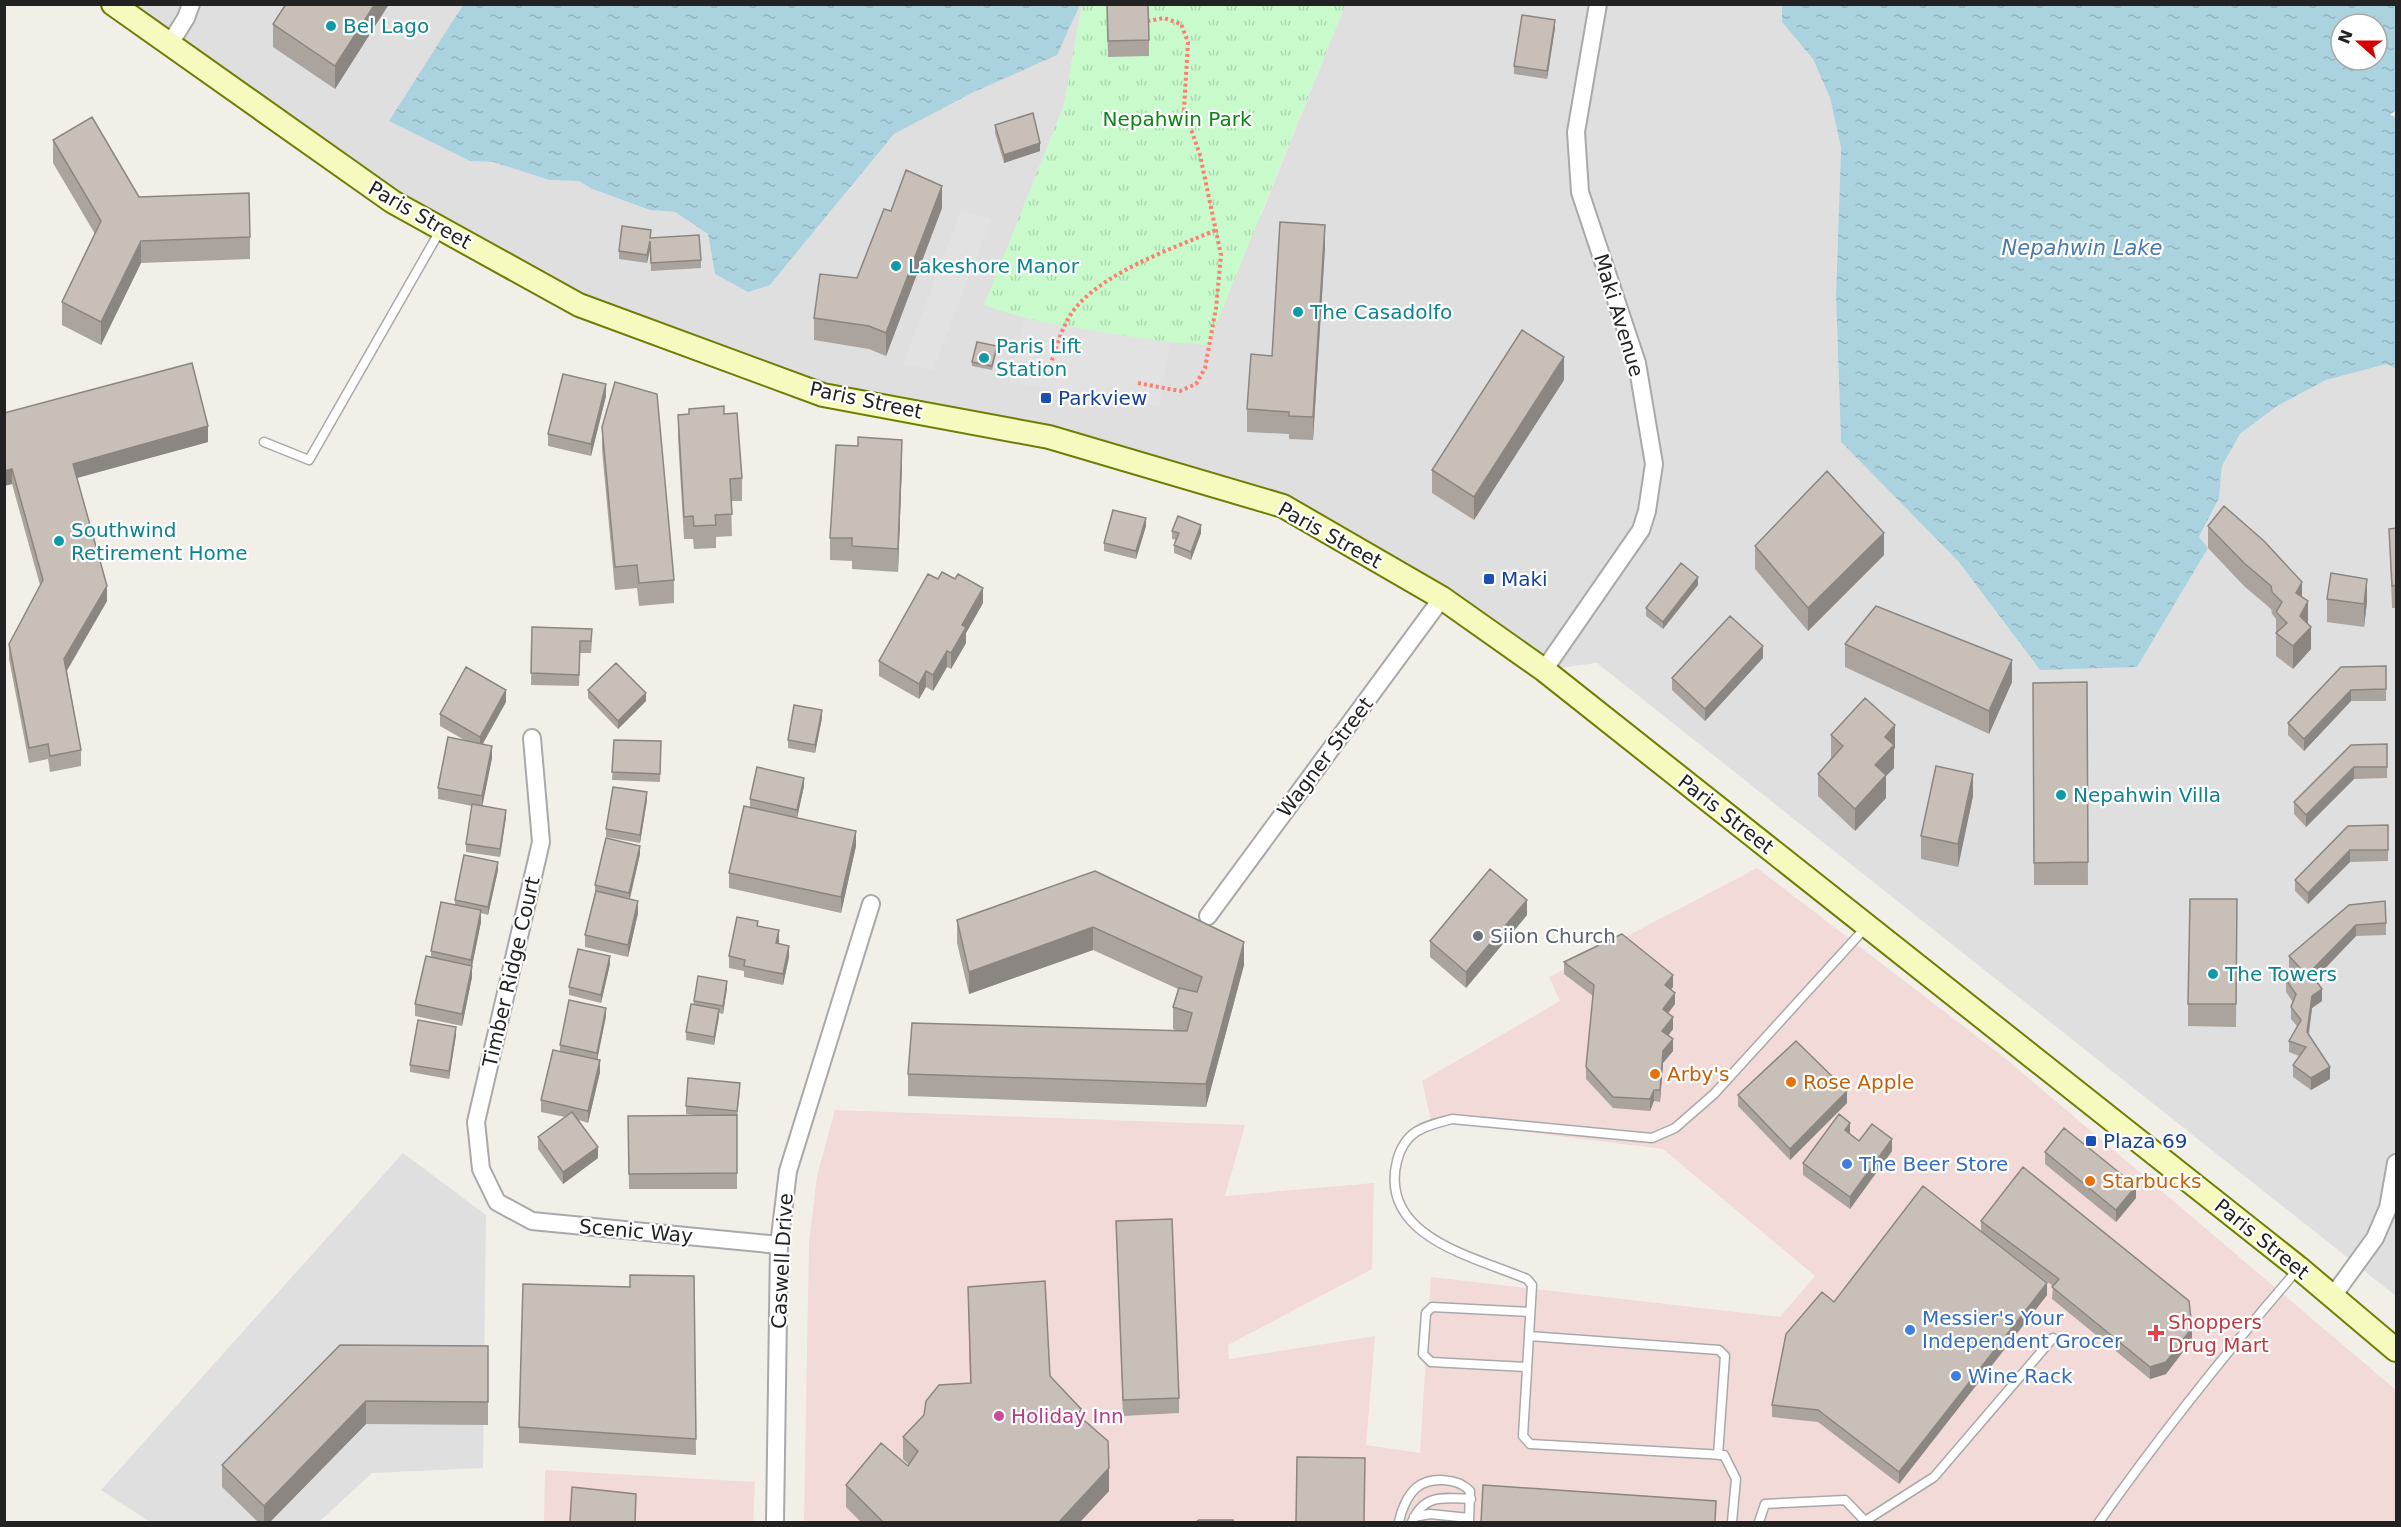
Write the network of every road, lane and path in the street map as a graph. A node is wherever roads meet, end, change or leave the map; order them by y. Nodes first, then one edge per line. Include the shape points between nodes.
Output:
1 (113, 4) edge
2 (191, 4) edge
3 (1598, 4) edge
4 (1148, 21) edge
5 (169, 45) junction
6 (441, 229) junction
7 (1216, 230) junction
8 (1050, 366) dead end
9 (1138, 382) dead end
10 (264, 442) dead end
11 (1442, 598) junction
12 (1544, 670) junction
13 (532, 738) dead end
14 (871, 904) dead end
15 (1208, 916) dead end
16 (1867, 926) junction
17 (2397, 1162) edge
18 (497, 1202) joint
19 (779, 1245) junction
20 (2299, 1268) junction
21 (2333, 1296) junction
22 (1530, 1312) junction
23 (1529, 1336) junction
24 (2053, 1338) dead end
25 (2397, 1350) edge
26 (1527, 1367) junction
27 (1718, 1455) junction
28 (1471, 1498) junction
29 (1413, 1520) edge
30 (1469, 1520) edge
31 (775, 1522) edge
32 (1399, 1522) edge
33 (1732, 1522) edge
34 (1759, 1522) edge
35 (1866, 1522) edge
36 (2099, 1522) edge

1 - 5 main road, Paris Street
2 - 5 street
3 - 12 street, Maki Avenue via 1576,132 1580,192 1637,363 1654,464 1641,530
4 - 7 path via 1164,18 1181,24 1188,42 1184,109 1200,155
5 - 6 main road, Paris Street via 393,202
6 - 10 lane via 309,460
6 - 11 main road, Paris Street via 579,305 823,394 1049,437 1283,506
7 - 8 path via 1113,277 1083,299 1066,321
7 - 9 path via 1221,255 1205,368 1196,384 1180,391
11 - 12 main road, Paris Street
11 - 15 street, Wagner Street
12 - 16 main road, Paris Street
13 - 18 street, Timber Ridge Court via 541,842 476,1122 481,1169
14 - 19 street, Caswell Drive via 788,1170
16 - 20 main road, Paris Street
16 - 22 lane via 1714,1094 1675,1128 1652,1138 1452,1119 1421,1127 1410,1137 1399,1153 1396,1167 1396,1193 1401,1209 1432,1240 1527,1279 1532,1285
17 - 21 street via 2388,1208 2375,1238
18 - 19 street, Scenic Way via 532,1221
19 - 31 street, Caswell Drive
20 - 21 main road, Paris Street
20 - 36 lane via 2228,1352
21 - 25 main road, Paris Street
22 - 23 lane
22 - 26 lane via 1432,1307 1426,1313 1425,1323 1424,1354 1431,1362
23 - 26 lane
23 - 27 lane via 1719,1350 1725,1356
24 - 35 lane via 1934,1477
26 - 27 lane via 1523,1436 1530,1444
27 - 33 lane via 1728,1458 1736,1479
28 - 29 lane via 1435,1498 1426,1502
28 - 30 lane
28 - 32 lane via 1470,1491 1458,1482 1439,1480 1417,1486
29 - 30 lane via 1430,1514
34 - 35 lane via 1765,1504 1845,1500

